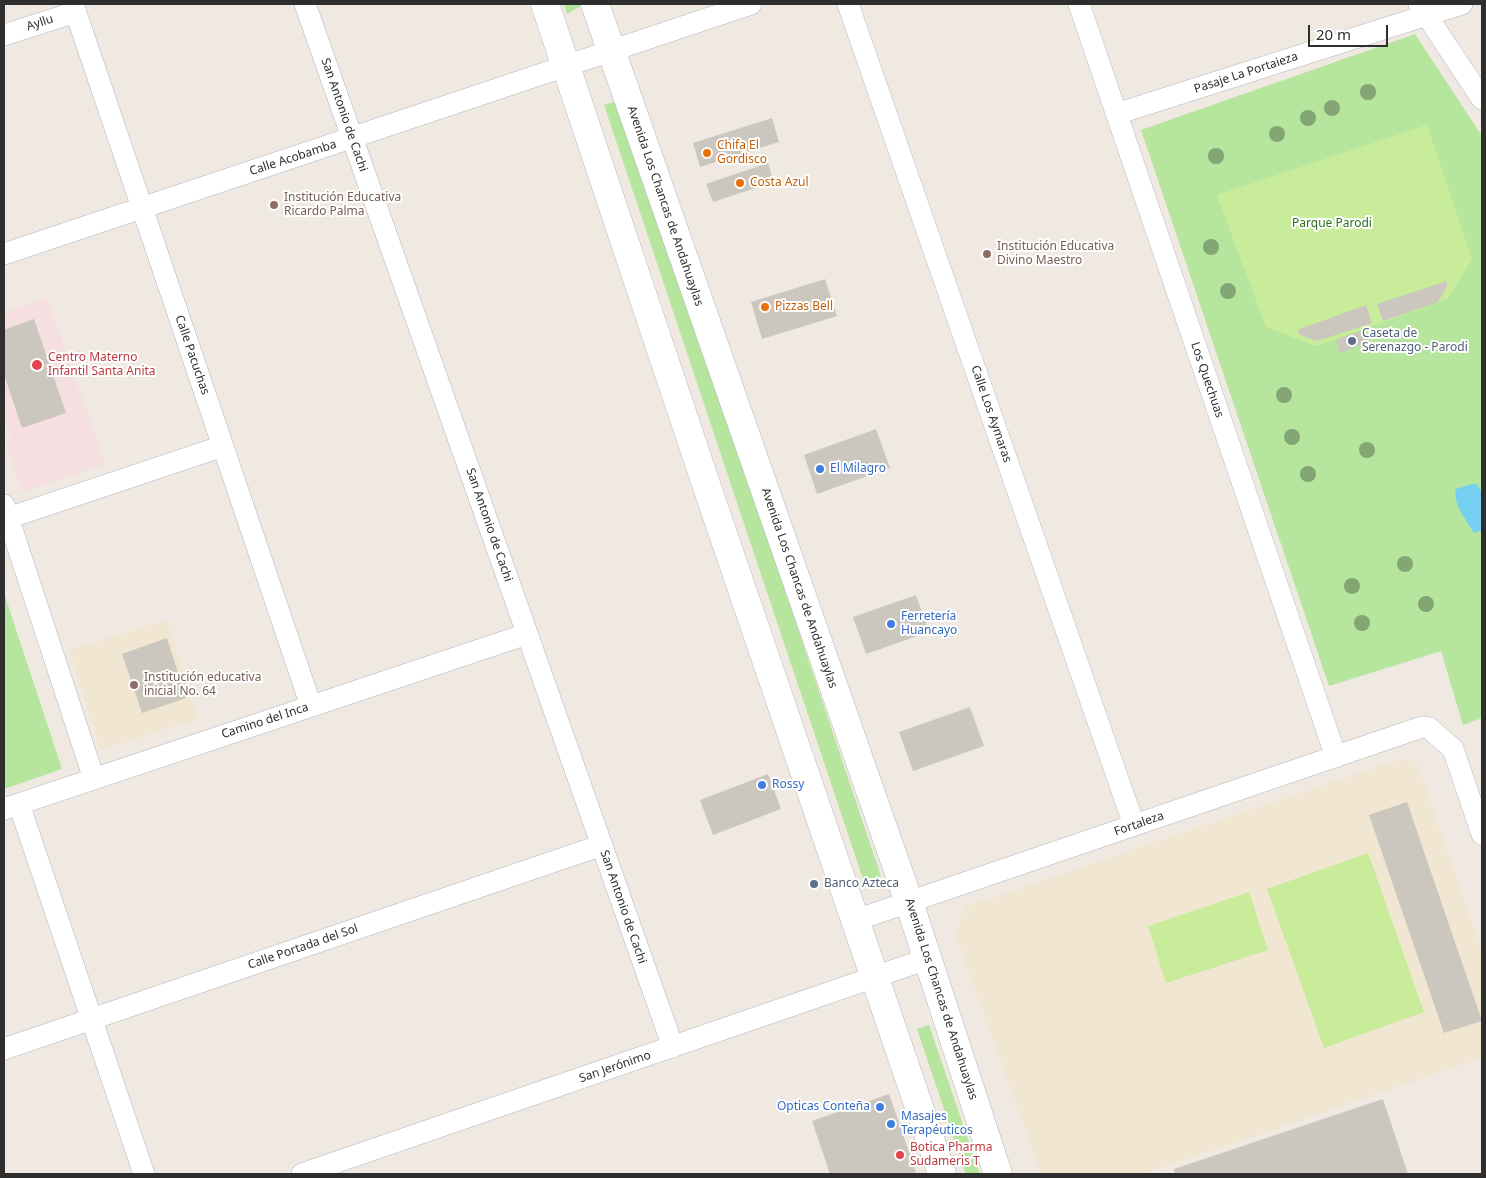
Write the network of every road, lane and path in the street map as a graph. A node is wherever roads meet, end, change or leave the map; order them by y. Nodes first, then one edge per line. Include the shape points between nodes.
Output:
1 (305, 4) edge
2 (545, 4) edge
3 (594, 4) edge
4 (750, 4) edge
5 (848, 4) edge
6 (1079, 4) edge
7 (1462, 4) edge
8 (75, 8) edge
9 (1423, 10) edge
10 (4, 35) edge
11 (611, 52) junction
12 (566, 67) junction
13 (1482, 99) edge
14 (1116, 114) junction
15 (352, 138) junction
16 (142, 208) junction
17 (4, 254) edge
18 (223, 446) junction
19 (6, 511) edge
20 (527, 634) junction
21 (311, 706) junction
22 (1336, 757) junction
23 (94, 779) junction
24 (11, 806) edge
25 (1134, 825) junction
26 (1482, 834) edge
27 (602, 845) junction
28 (909, 902) junction
29 (856, 920) junction
30 (927, 959) junction
31 (874, 976) junction
32 (92, 1018) junction
33 (673, 1047) junction
34 (4, 1049) edge
35 (144, 1174) edge
36 (302, 1174) edge
37 (942, 1174) edge
38 (998, 1174) edge

1 - 15 street, San Antonio de Cachi
2 - 12 main road
3 - 11 main road, Avenida Los Chancas de Andahuaylas
4 - 11 street, Calle Acobamba
5 - 25 street, Calle Los Aymaras
6 - 14 street, Los Quechuas
7 - 9 street, Pasaje La Portaieza
8 - 10 street, Ayllu
8 - 16 street, Calle Pacuchas
9 - 13 street
9 - 14 street, Pasaje La Portaieza
11 - 12 street, Calle Acobamba
11 - 28 main road, Avenida Los Chancas de Andahuaylas
12 - 15 street, Calle Acobamba
12 - 29 main road
14 - 22 street, Los Quechuas
15 - 16 street, Calle Acobamba
15 - 20 street, San Antonio de Cachi
16 - 17 street, Calle Acobamba
16 - 18 street, Calle Pacuchas
18 - 19 street
18 - 21 street, Calle Pacuchas
19 - 23 street
20 - 21 street, Camino del Inca
20 - 27 street, San Antonio de Cachi
21 - 23 street, Camino del Inca
22 - 25 street, Fortaleza
22 - 26 street, Fortaleza via 1422,727 1429,728 1453,749
23 - 24 street, Camino del Inca
24 - 32 street
25 - 28 street, Fortaleza
27 - 32 street, Calle Portada del Sol
27 - 33 street, San Antonio de Cachi
28 - 29 street, Fortaleza
28 - 30 main road, Avenida Los Chancas de Andahuaylas
29 - 31 main road
30 - 31 street, San Jerónimo
30 - 38 main road, Avenida Los Chancas de Andahuaylas
31 - 33 street, San Jerónimo
31 - 37 main road
32 - 34 street, Calle Portada del Sol
32 - 35 street
33 - 36 street, San Jerónimo

